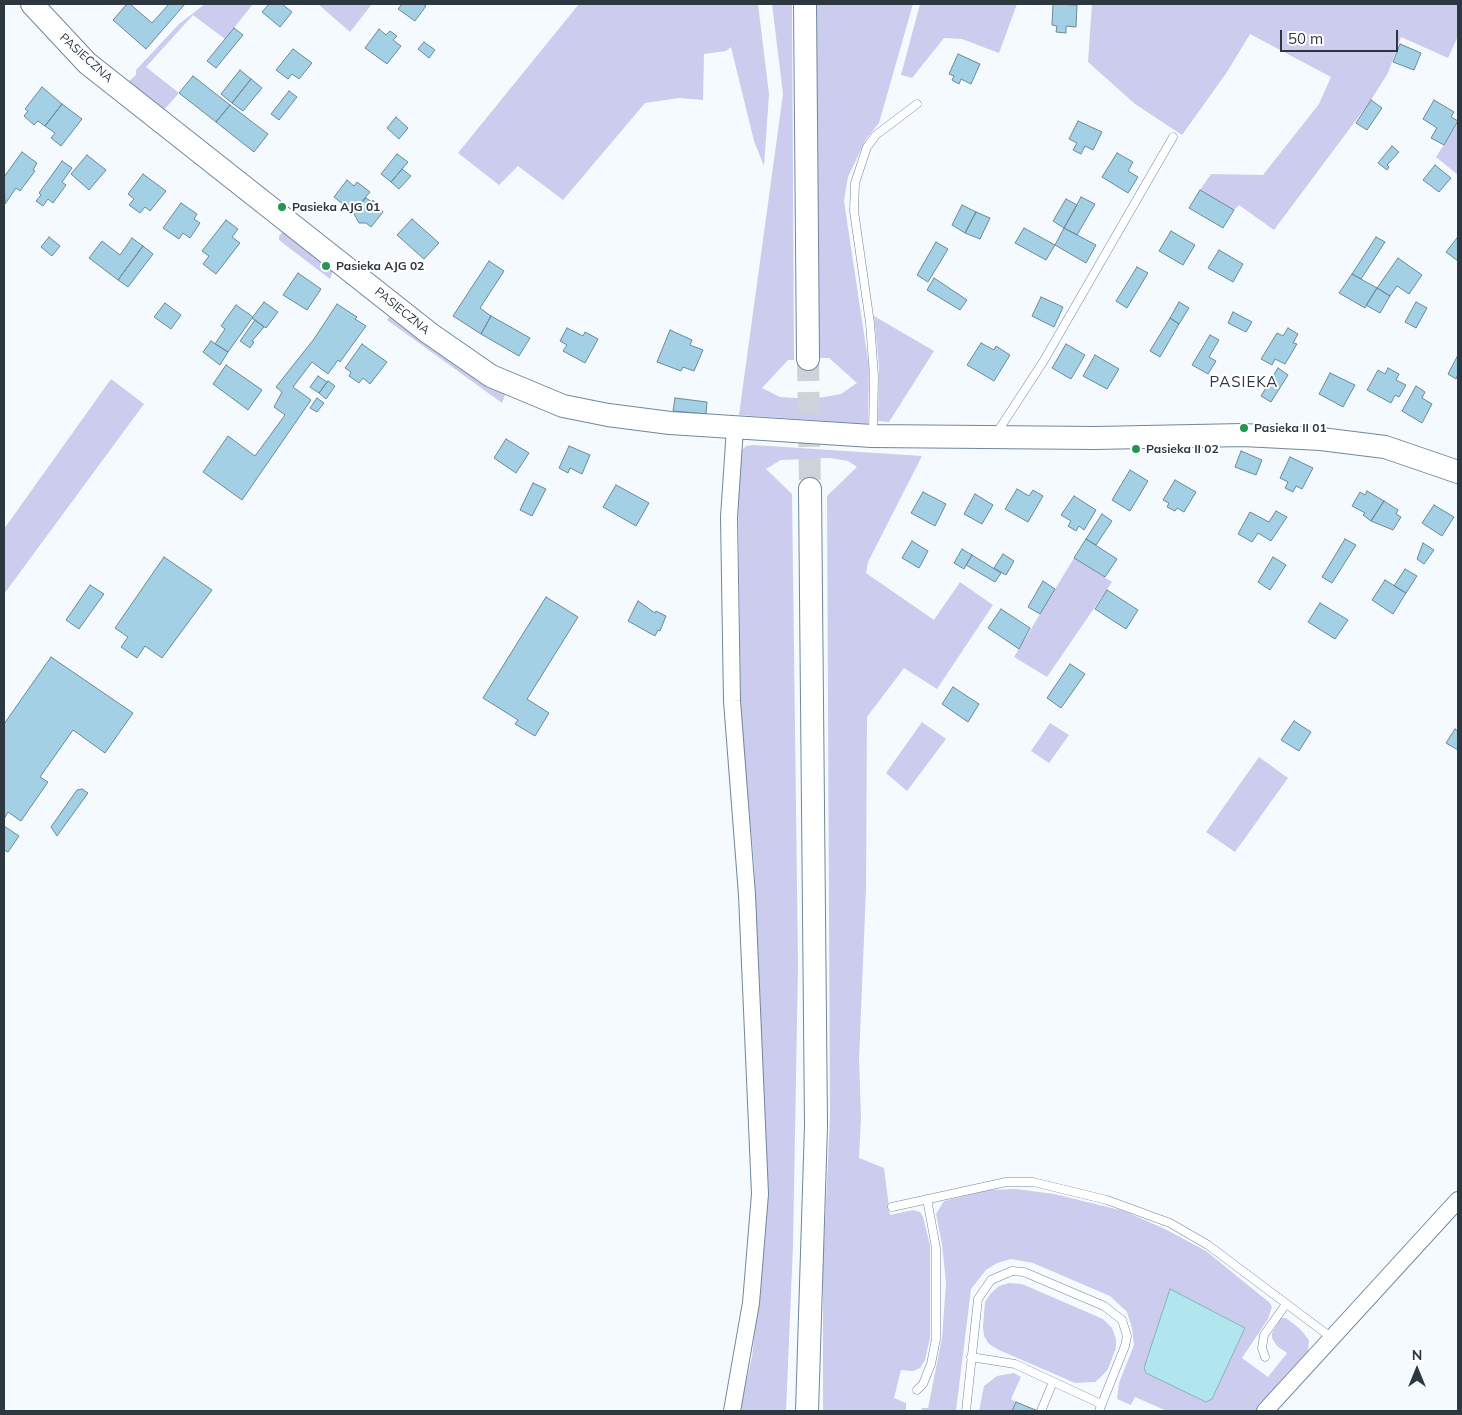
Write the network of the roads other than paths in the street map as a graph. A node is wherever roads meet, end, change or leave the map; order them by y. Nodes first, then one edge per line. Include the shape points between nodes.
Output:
1 (32, 4) edge
2 (805, 4) edge
3 (917, 104) dead end
4 (1173, 137) dead end
5 (808, 359) tunnel mouth
6 (735, 428) junction
7 (872, 436) junction
8 (994, 438) junction
9 (1458, 472) edge
10 (810, 490) tunnel mouth
11 (927, 1199) junction
12 (1458, 1200) edge
13 (892, 1208) dead end
14 (1286, 1304) junction
15 (1332, 1338) junction
16 (1265, 1356) dead end
17 (971, 1357) junction
18 (1053, 1382) junction
19 (917, 1390) dead end
20 (1100, 1408) edge
21 (732, 1411) edge
22 (807, 1411) edge
23 (966, 1411) edge
24 (1041, 1411) edge
25 (1265, 1411) edge

1 - 6 street, PASIECZNA via 87,63 423,328 491,376 575,409 629,418
2 - 5 street
3 - 7 lane via 876,135 867,147 855,183 854,211 874,376
4 - 8 lane
6 - 7 street, PASIECZNA
6 - 21 street via 729,517 732,709 747,895 760,1194 751,1303
7 - 8 street, PASIECZNA
8 - 9 street, PASIECZNA via 1312,438 1385,448
10 - 22 street via 816,1126
11 - 13 lane
11 - 14 lane via 1006,1182 1033,1182 1107,1200 1170,1223 1208,1245
11 - 19 lane via 936,1248 936,1339 931,1364
12 - 15 street
14 - 15 lane
14 - 16 lane via 1264,1335 1262,1348
15 - 25 street
17 - 18 lane via 1016,1364
17 - 20 lane via 978,1299 983,1289 1002,1274 1024,1272 1104,1306 1122,1320 1125,1346
17 - 23 lane
18 - 20 lane
18 - 24 lane

